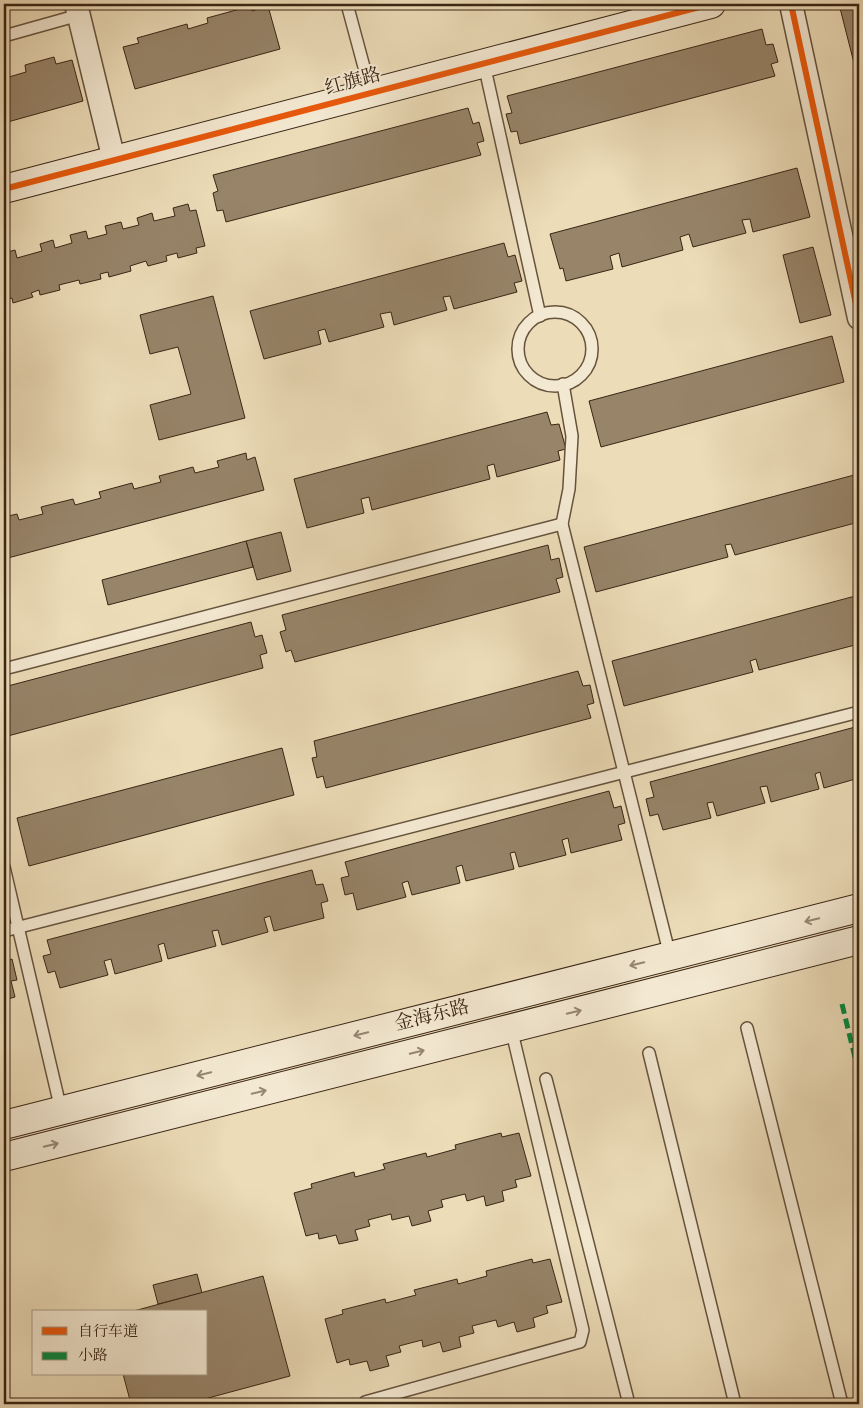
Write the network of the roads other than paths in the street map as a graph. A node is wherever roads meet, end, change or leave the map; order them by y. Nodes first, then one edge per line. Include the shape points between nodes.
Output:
1 (347, 4) edge
2 (711, 4) edge
3 (791, 4) edge
4 (78, 9) edge
5 (4, 36) edge
6 (484, 63) junction
7 (371, 93) junction
8 (114, 160) junction
9 (4, 189) edge
10 (540, 316) junction
11 (859, 318) edge
12 (564, 384) junction
13 (562, 524) junction
14 (4, 669) edge
15 (859, 712) edge
16 (624, 772) junction
17 (4, 867) edge
18 (859, 908) edge
19 (18, 927) junction
20 (4, 931) edge
21 (859, 940) edge
22 (670, 956) junction
23 (511, 1028) junction
24 (747, 1028) dead end
25 (649, 1053) dead end
26 (546, 1078) dead end
27 (61, 1110) junction
28 (4, 1125) edge
29 (4, 1156) edge
30 (365, 1402) dead end
31 (628, 1404) edge
32 (734, 1404) edge
33 (842, 1404) edge

1 - 7 lane
2 - 6 main road, 红旗路
3 - 11 street
4 - 5 lane
4 - 8 street
6 - 7 main road, 红旗路
6 - 10 lane
7 - 8 main road, 红旗路
8 - 9 main road, 红旗路
10 - 12 lane via 526,327 519,338 521,363 538,382 557,386
10 - 12 lane via 559,312 571,316 588,334 591,358 579,377
12 - 13 lane via 572,436 569,490
13 - 14 lane
13 - 16 lane
15 - 16 lane
16 - 19 lane
16 - 22 lane
17 - 19 lane
18 -> 22 main road, 金海东路
19 - 20 lane
19 - 27 lane
23 -> 21 main road, 金海东路
22 -> 27 main road, 金海东路
29 -> 23 main road, 金海东路
23 - 30 lane via 583,1330 580,1342
24 - 33 lane
25 - 32 lane
26 - 31 lane
27 - 28 main road, 金海东路

